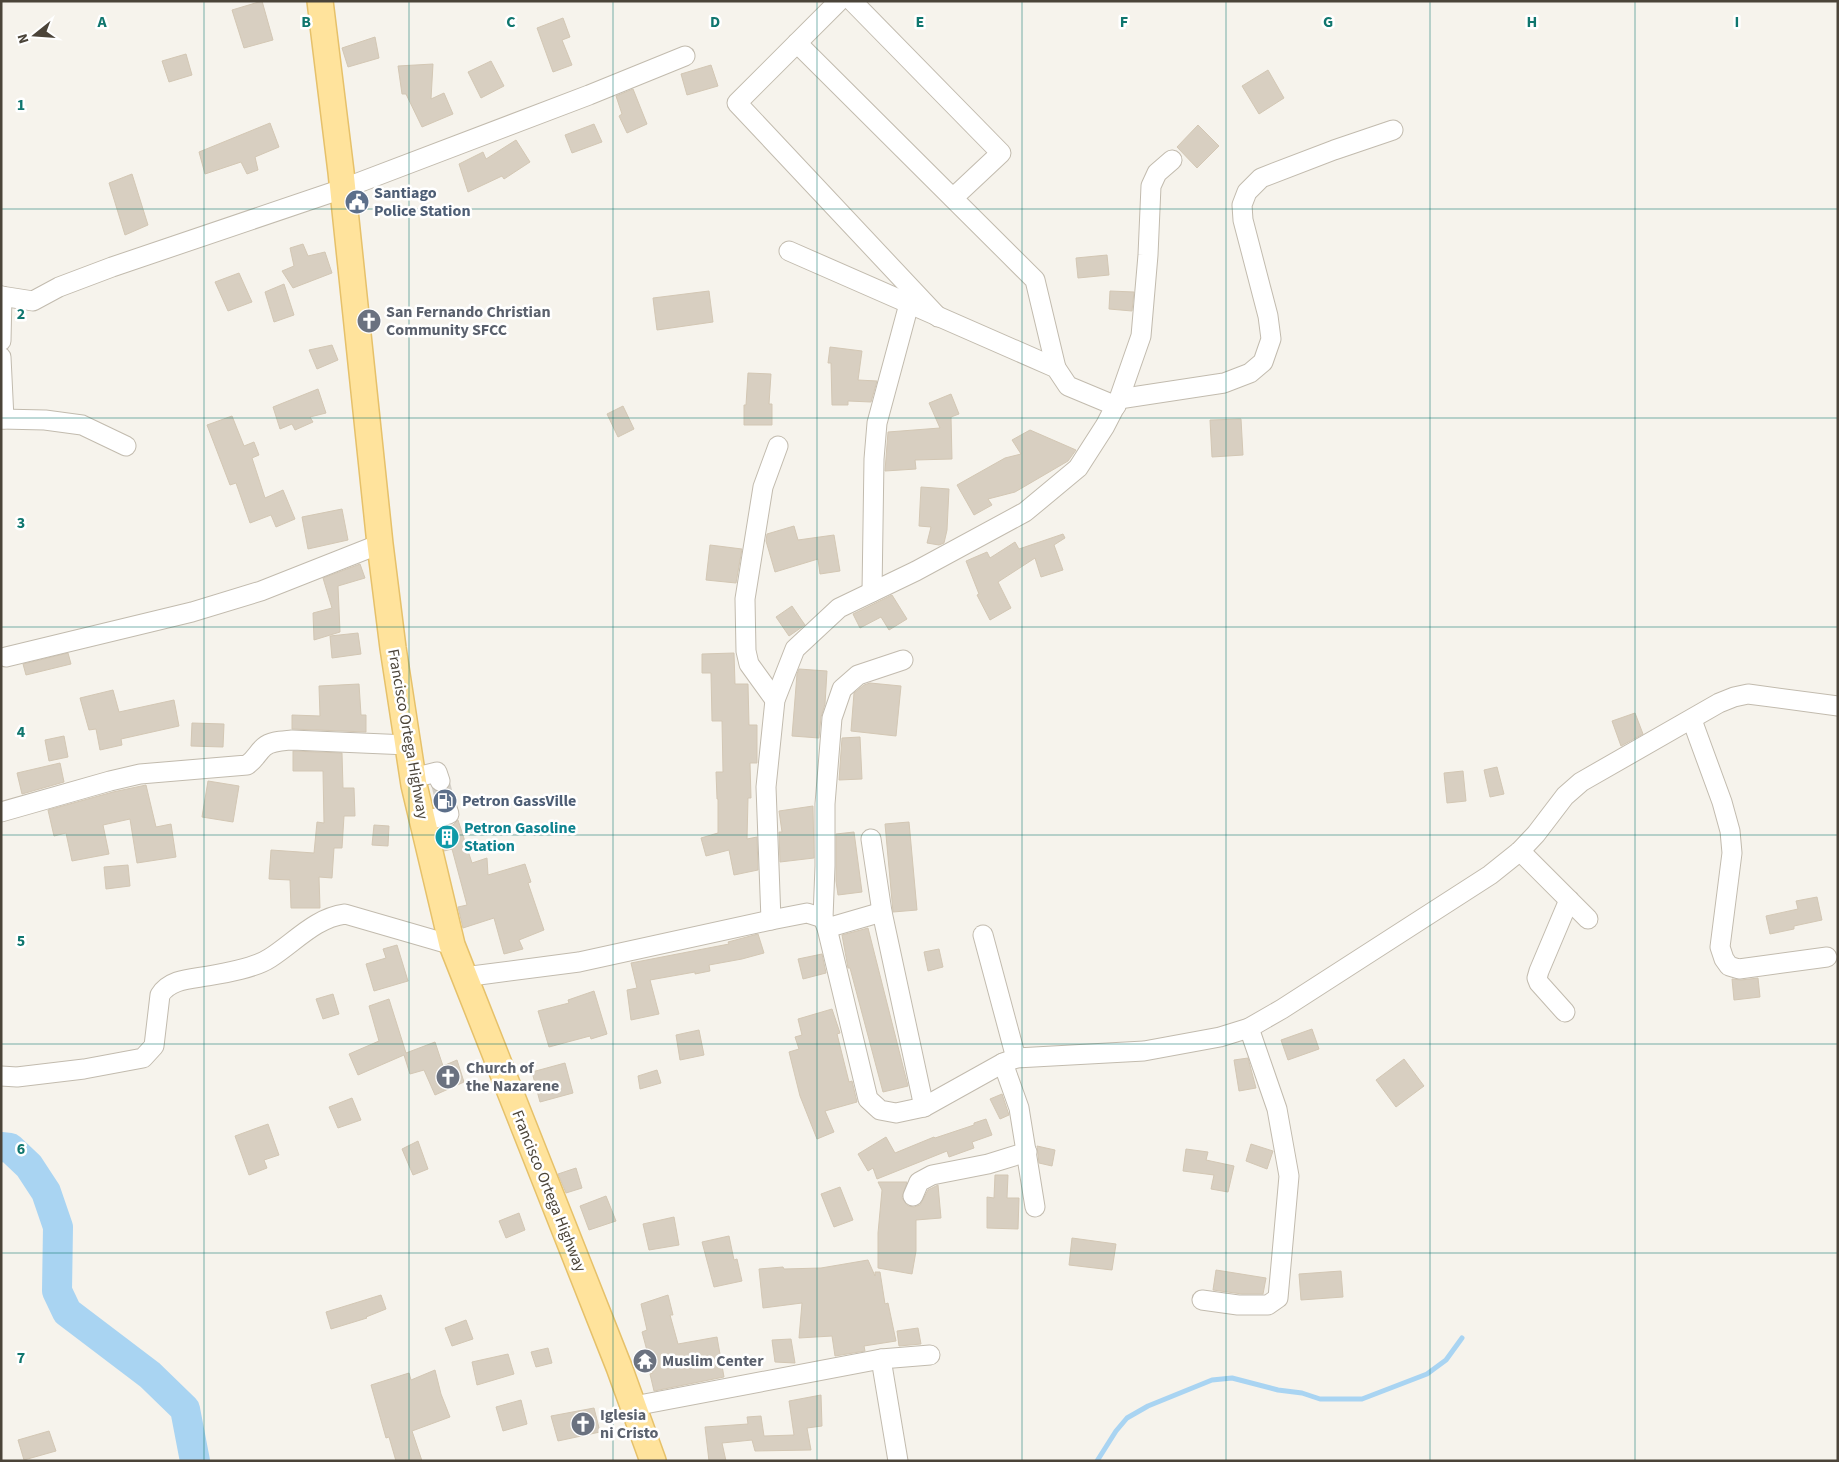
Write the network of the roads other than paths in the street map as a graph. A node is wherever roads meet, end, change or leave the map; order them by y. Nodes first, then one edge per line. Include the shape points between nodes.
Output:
1 (320, 1) edge
2 (839, 1) edge
3 (852, 1) edge
4 (797, 42) junction
5 (685, 56) dead end
6 (1393, 130) dead end
7 (1172, 160) dead end
8 (342, 189) junction
9 (953, 198) junction
10 (789, 251) dead end
11 (2, 296) edge
12 (909, 304) junction
13 (938, 317) junction
14 (1, 341) edge
15 (1, 357) edge
16 (1056, 368) junction
17 (1117, 402) junction
18 (3, 419) edge
19 (126, 446) dead end
20 (778, 446) dead end
21 (380, 544) junction
22 (872, 592) junction
23 (6, 658) dead end
24 (902, 660) dead end
25 (775, 700) junction
26 (1838, 706) edge
27 (1692, 720) junction
28 (408, 745) junction
29 (414, 778) junction
30 (440, 781) dead end
31 (446, 805) dead end
32 (1, 812) edge
33 (423, 822) junction
34 (871, 839) dead end
35 (1520, 851) junction
36 (1569, 900) junction
37 (882, 912) junction
38 (1588, 919) dead end
39 (771, 920) junction
40 (825, 923) junction
41 (983, 935) dead end
42 (452, 945) junction
43 (1827, 958) dead end
44 (464, 977) junction
45 (1565, 1012) dead end
46 (1249, 1028) junction
47 (1010, 1060) junction
48 (1, 1076) edge
49 (924, 1107) junction
50 (1027, 1152) junction
51 (913, 1196) dead end
52 (1036, 1207) dead end
53 (1202, 1300) dead end
54 (930, 1355) dead end
55 (881, 1359) junction
56 (634, 1406) junction
57 (653, 1461) edge
58 (898, 1461) edge

1 - 8 main road, Francisco Ortega Highway
2 - 4 street
3 - 9 street via 1001,153
4 - 9 street
4 - 13 street via 737,103
5 - 8 street
6 - 17 street via 1261,178 1247,192 1242,204 1243,220 1271,339 1263,362 1250,373 1224,383
7 - 17 street via 1157,173 1151,186 1141,336
8 - 11 street via 112,266 33,301
8 - 21 main road, Francisco Ortega Highway
9 - 16 street via 1035,280
10 - 12 street
11 - 14 street
12 - 13 street
12 - 22 street via 877,423
13 - 16 street
15 - 18 street
16 - 17 street via 1068,386
17 - 22 street via 1078,468 1025,512
18 - 19 street via 82,425
20 - 25 street via 763,487 745,599 749,664
21 - 23 street via 252,594
21 - 28 main road, Francisco Ortega Highway
22 - 25 street via 839,608 796,649
24 - 40 street via 858,675 842,689 832,718 825,804
25 - 39 street via 766,787
26 - 27 street via 1748,694 1719,703
27 - 35 street via 1582,782 1565,796
27 - 43 street via 1730,831 1732,854 1720,947 1724,959 1728,966 1739,969
28 - 29 main road, Francisco Ortega Highway
28 - 32 street via 276,742 263,748 247,765 140,774
29 - 30 street via 437,772
29 - 33 main road, Francisco Ortega Highway
31 - 33 street via 449,814
33 - 42 main road, Francisco Ortega Highway
34 - 37 street
35 - 36 street
35 - 46 street via 1490,875
36 - 38 street
36 - 45 street via 1537,978
37 - 40 street
37 - 49 street
39 - 40 street via 807,913
39 - 44 street via 579,962
40 - 49 street via 868,1099 880,1110 896,1113
41 - 47 street
42 - 44 main road, Francisco Ortega Highway
42 - 48 street via 345,914 334,916 316,925 269,960 231,972 179,981 164,988 160,995 154,1046 143,1058 84,1069
44 - 56 main road, Francisco Ortega Highway
46 - 47 street via 1220,1037 1144,1051
46 - 53 street via 1277,1109 1289,1176 1278,1298 1268,1305
47 - 49 street
47 - 50 street
50 - 51 street via 932,1175 919,1182
50 - 52 street
54 - 55 street
55 - 56 street
55 - 58 street
56 - 57 main road, Francisco Ortega Highway

